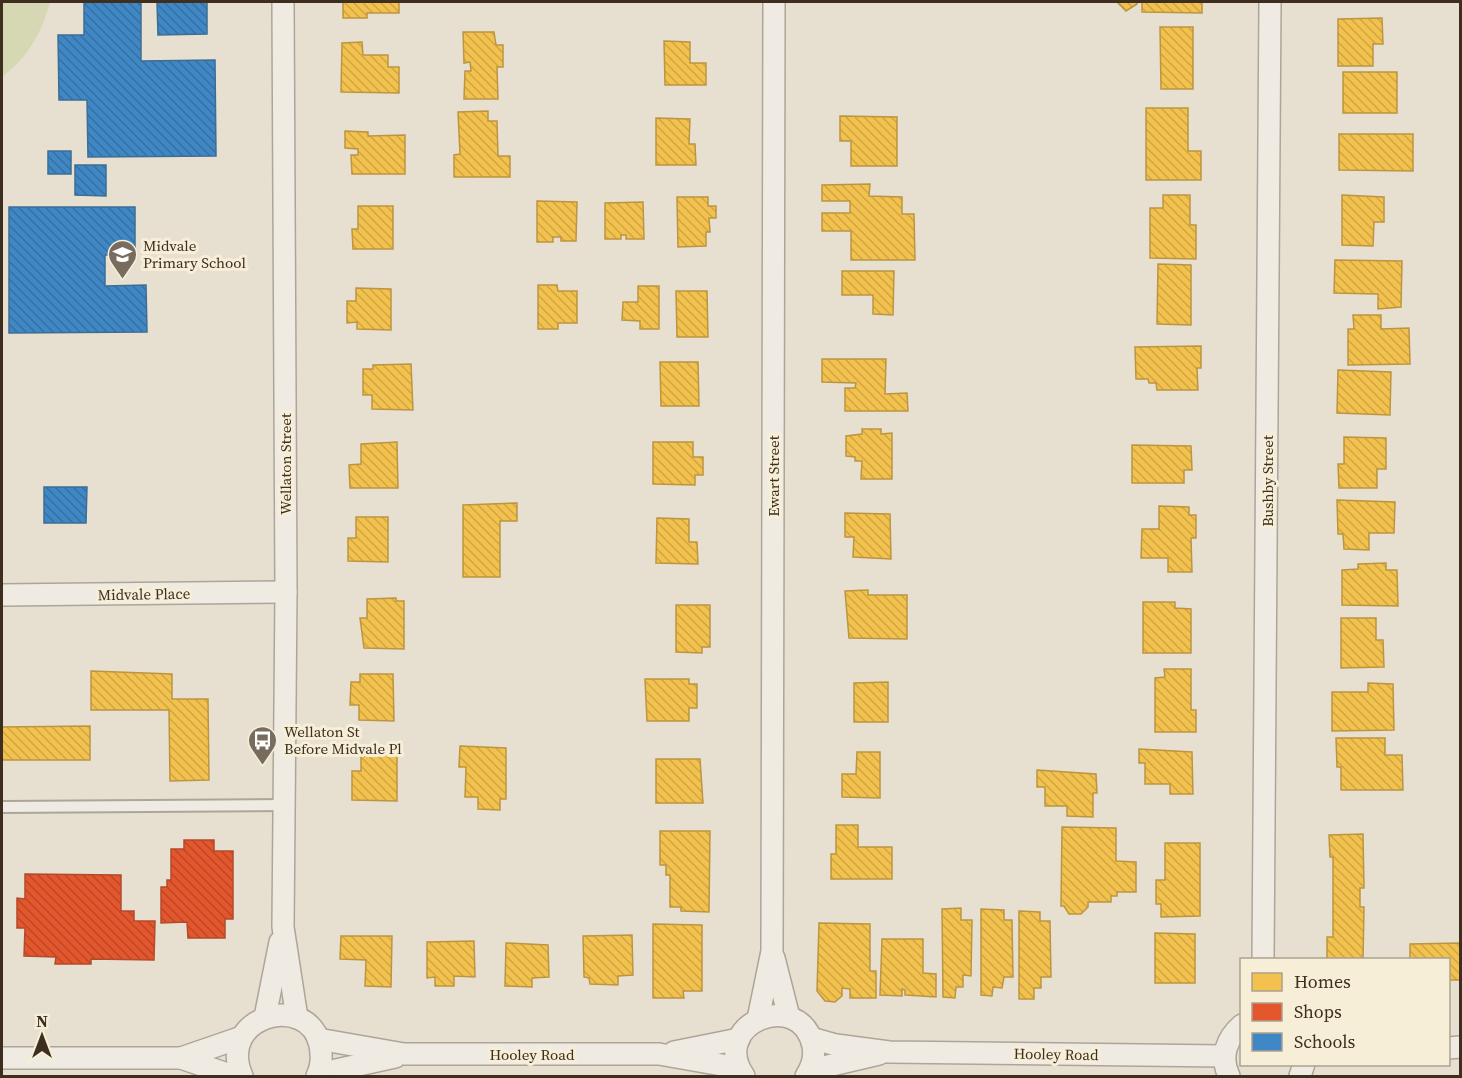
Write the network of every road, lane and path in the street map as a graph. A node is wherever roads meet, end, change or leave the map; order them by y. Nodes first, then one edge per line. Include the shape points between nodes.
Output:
1 (283, 2) edge
2 (774, 2) edge
3 (1270, 2) edge
4 (286, 592) junction
5 (2, 595) edge
6 (286, 805) junction
7 (2, 807) edge
8 (283, 927) junction
9 (772, 951) junction
10 (1263, 958) edge
11 (265, 1017) junction
12 (789, 1017) junction
13 (297, 1018) junction
14 (758, 1018) junction
15 (1240, 1027) edge
16 (242, 1037) junction
17 (811, 1038) junction
18 (318, 1039) junction
19 (739, 1039) junction
20 (889, 1052) junction
21 (404, 1054) junction
22 (659, 1054) junction
23 (2, 1058) edge
24 (182, 1058) junction
25 (1227, 1066) edge
26 (741, 1072) edge
27 (808, 1073) edge
28 (318, 1075) edge
29 (233, 1077) edge
30 (242, 1077) edge

1 - 4 street, Wellaton Street
2 - 9 street, Ewart Street
3 - 10 street, Bushby Street
4 - 5 street, Midvale Place
4 - 6 street, Wellaton Street
6 - 7 lane
6 - 8 street, Wellaton Street
8 - 11 street, Wellaton Street
8 - 13 street, Wellaton Street
9 - 12 street, Ewart Street
9 - 14 street, Ewart Street
11 - 13 street
11 - 16 street
12 - 14 street
12 - 17 street
13 - 18 street
14 - 19 street
15 - 25 street via 1226,1044
16 - 24 street
16 - 30 street via 237,1066
17 - 20 street, Hooley Road
17 - 27 street via 814,1054
18 - 21 street, Hooley Road
18 - 28 street via 322,1057
19 - 22 street, Hooley Road
19 - 26 street via 736,1054
20 - 25 street, Hooley Road
20 - 27 street, Hooley Road
21 - 22 street, Hooley Road
21 - 28 street, Hooley Road
22 - 26 street, Hooley Road
23 - 24 street
24 - 29 street

